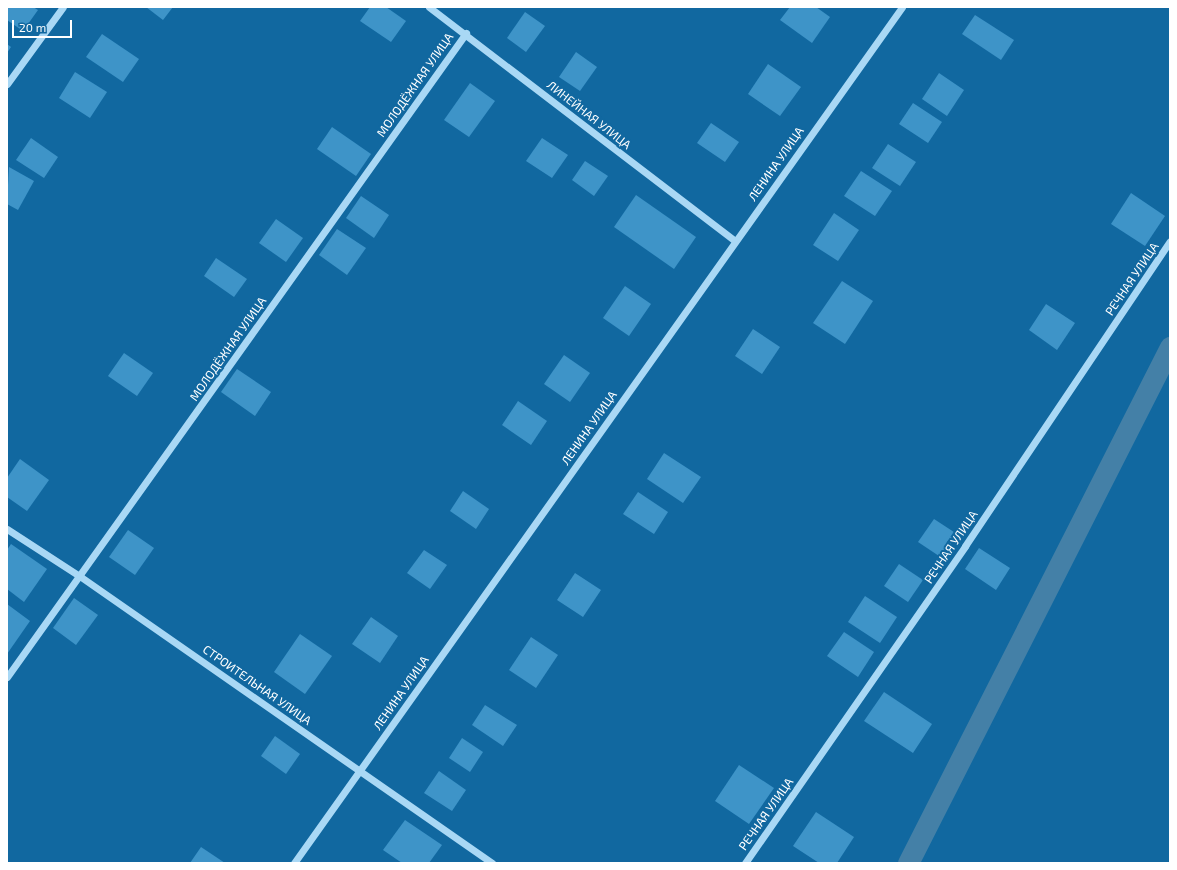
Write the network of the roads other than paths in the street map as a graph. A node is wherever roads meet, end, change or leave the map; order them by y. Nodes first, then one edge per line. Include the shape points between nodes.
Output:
1 (63, 7) edge
2 (429, 7) edge
3 (902, 7) edge
4 (466, 33) junction
5 (7, 84) edge
6 (1170, 241) edge
7 (735, 242) junction
8 (7, 529) edge
9 (81, 577) junction
10 (7, 677) edge
11 (360, 770) junction
12 (294, 863) edge
13 (492, 863) edge
14 (745, 863) edge

1 - 5 street
2 - 4 street, ЛИНЕЙНАЯ УЛИЦА
3 - 7 street, ЛЕНИНА УЛИЦА
4 - 7 street, ЛИНЕЙНАЯ УЛИЦА
4 - 9 street, МОЛОДЁЖНАЯ УЛИЦА
6 - 14 street, РЕЧНАЯ УЛИЦА via 965,546
7 - 11 street, ЛЕНИНА УЛИЦА
8 - 9 street, СТРОИТЕЛЬНАЯ УЛИЦА
9 - 10 street, МОЛОДЁЖНАЯ УЛИЦА
9 - 11 street, СТРОИТЕЛЬНАЯ УЛИЦА
11 - 12 street, ЛЕНИНА УЛИЦА
11 - 13 street, СТРОИТЕЛЬНАЯ УЛИЦА

